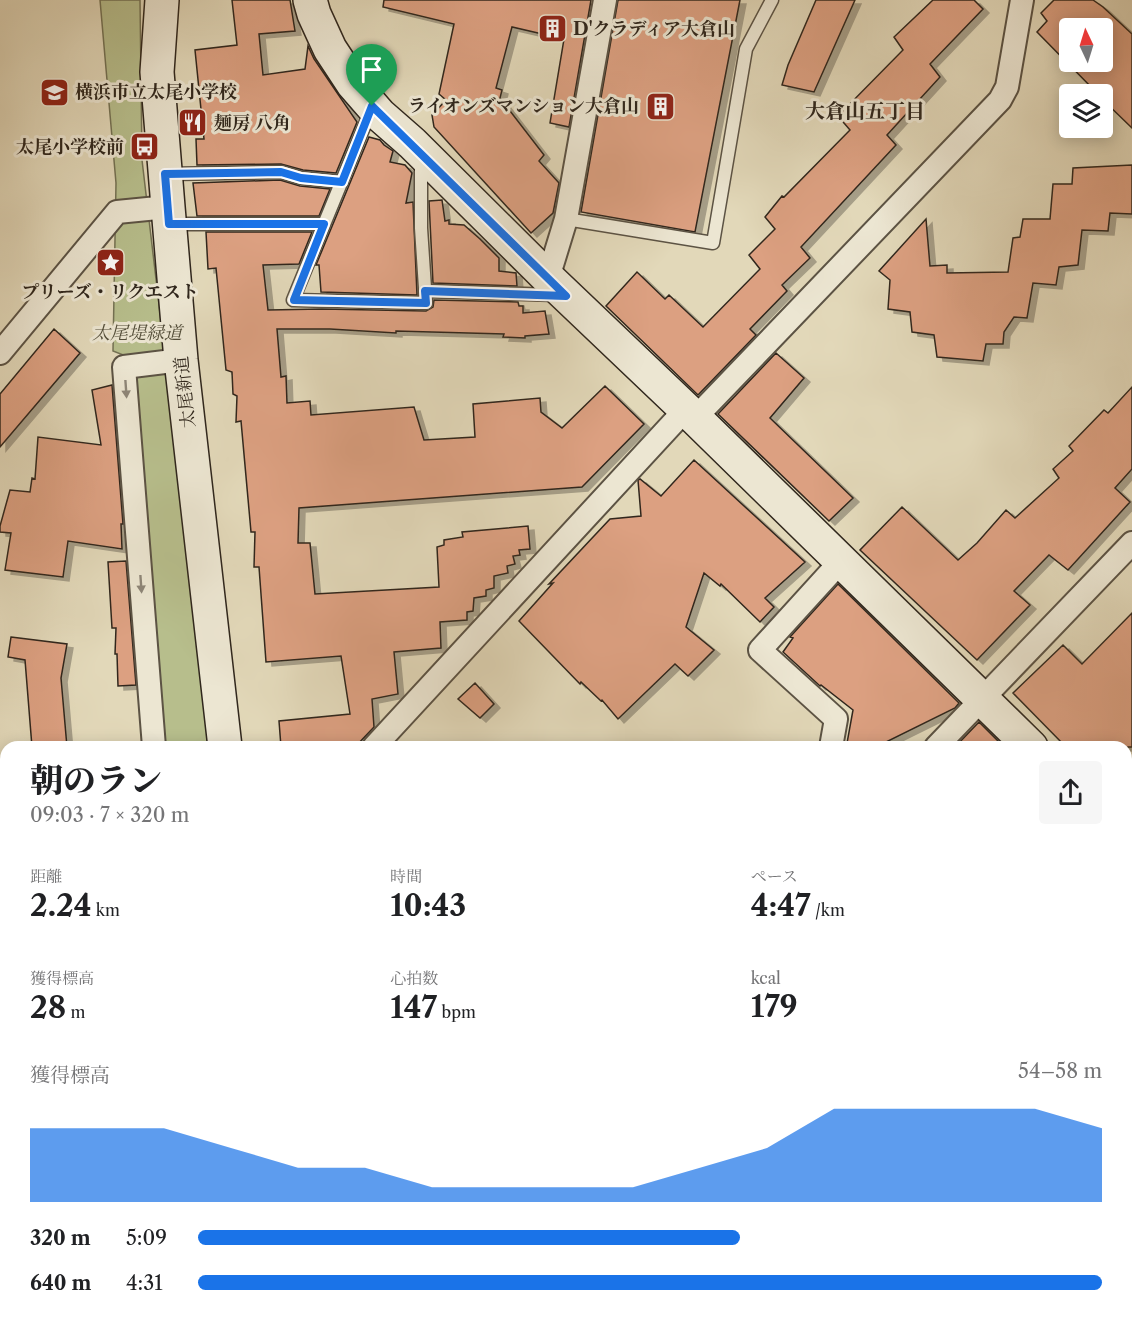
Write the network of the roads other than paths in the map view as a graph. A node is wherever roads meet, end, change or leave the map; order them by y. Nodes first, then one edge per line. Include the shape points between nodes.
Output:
1 (162, 0) edge
2 (310, 0) edge
3 (605, 0) edge
4 (772, 0) edge
5 (1023, 0) edge
6 (372, 106) junction
7 (421, 152) junction
8 (165, 174) junction
9 (342, 182) junction
10 (169, 216) junction
11 (566, 219) junction
12 (324, 224) junction
13 (557, 287) junction
14 (425, 291) junction
15 (0, 353) edge
16 (181, 360) junction
17 (691, 413) junction
18 (1132, 543) edge
19 (841, 561) junction
20 (982, 700) junction
21 (154, 741) edge
22 (224, 741) edge
23 (380, 741) edge
24 (832, 741) edge
25 (942, 741) edge
26 (1025, 741) edge

1 - 8 street, 太尾新道 via 157,72
2 - 6 street via 330,49
3 - 11 street
4 - 11 lane via 746,49 713,243
5 - 17 street via 1007,87 1000,100
6 - 7 street
6 - 9 lane
7 - 13 street
7 - 14 lane
8 - 9 lane via 281,172
8 - 10 street, 太尾新道
9 - 12 lane
10 - 12 lane
10 - 15 street via 117,212
10 - 16 street, 太尾新道
11 - 13 street
12 - 14 lane via 294,300 426,303
13 - 14 lane
13 - 17 street
16 -> 21 street via 124,367
16 - 22 street, 太尾新道
17 - 19 street
17 - 23 street
18 - 20 street
19 - 20 street
19 - 24 street via 760,650 836,719
20 - 25 street
20 - 26 street

